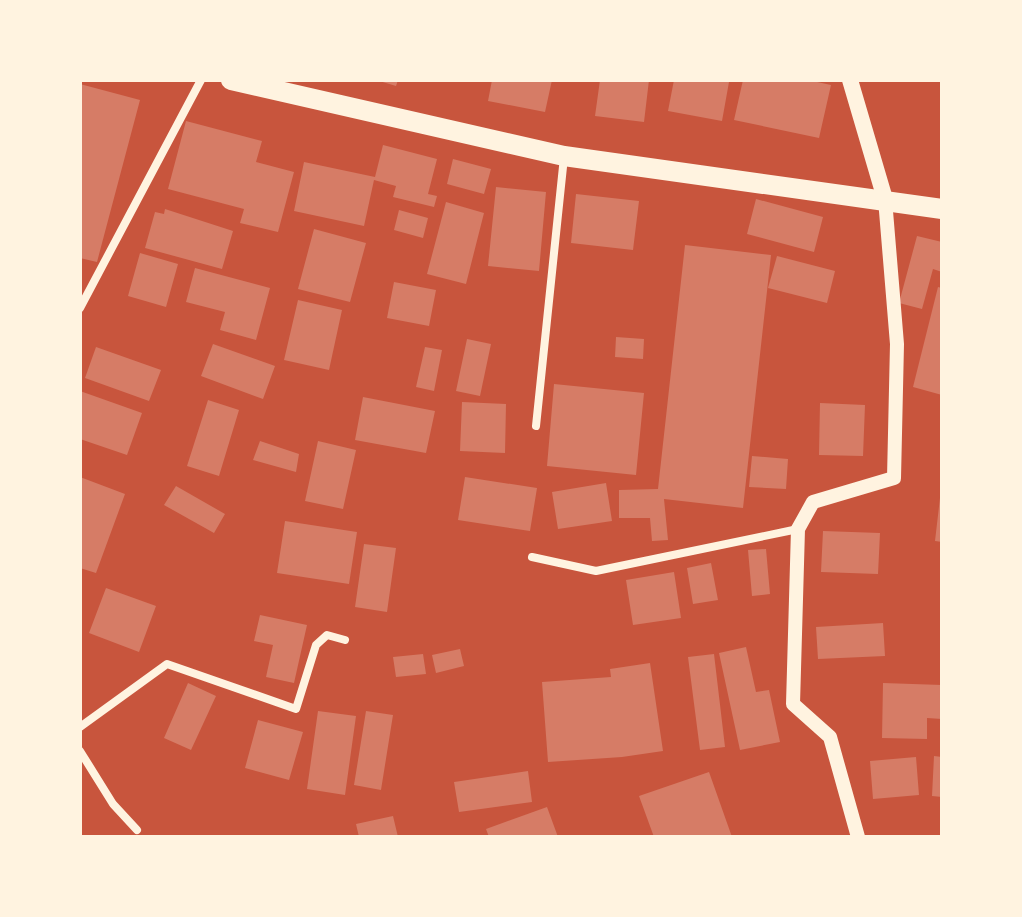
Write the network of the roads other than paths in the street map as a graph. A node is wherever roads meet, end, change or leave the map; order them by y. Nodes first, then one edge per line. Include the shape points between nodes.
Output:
1 (201, 80) edge
2 (231, 80) edge
3 (850, 80) edge
4 (564, 156) junction
5 (885, 199) junction
6 (942, 209) edge
7 (80, 308) edge
8 (536, 426) dead end
9 (798, 529) junction
10 (532, 557) dead end
11 (345, 640) dead end
12 (80, 727) edge
13 (80, 751) edge
14 (137, 830) dead end
15 (858, 837) edge

1 - 7 street
2 - 4 main road
3 - 5 main road
4 - 5 main road
4 - 8 street
5 - 6 main road
5 - 9 street via 897,344 894,478 813,502
9 - 10 street via 596,571
9 - 15 street via 793,704 830,737
11 - 12 street via 327,635 316,645 296,709 167,664
13 - 14 street via 113,804

